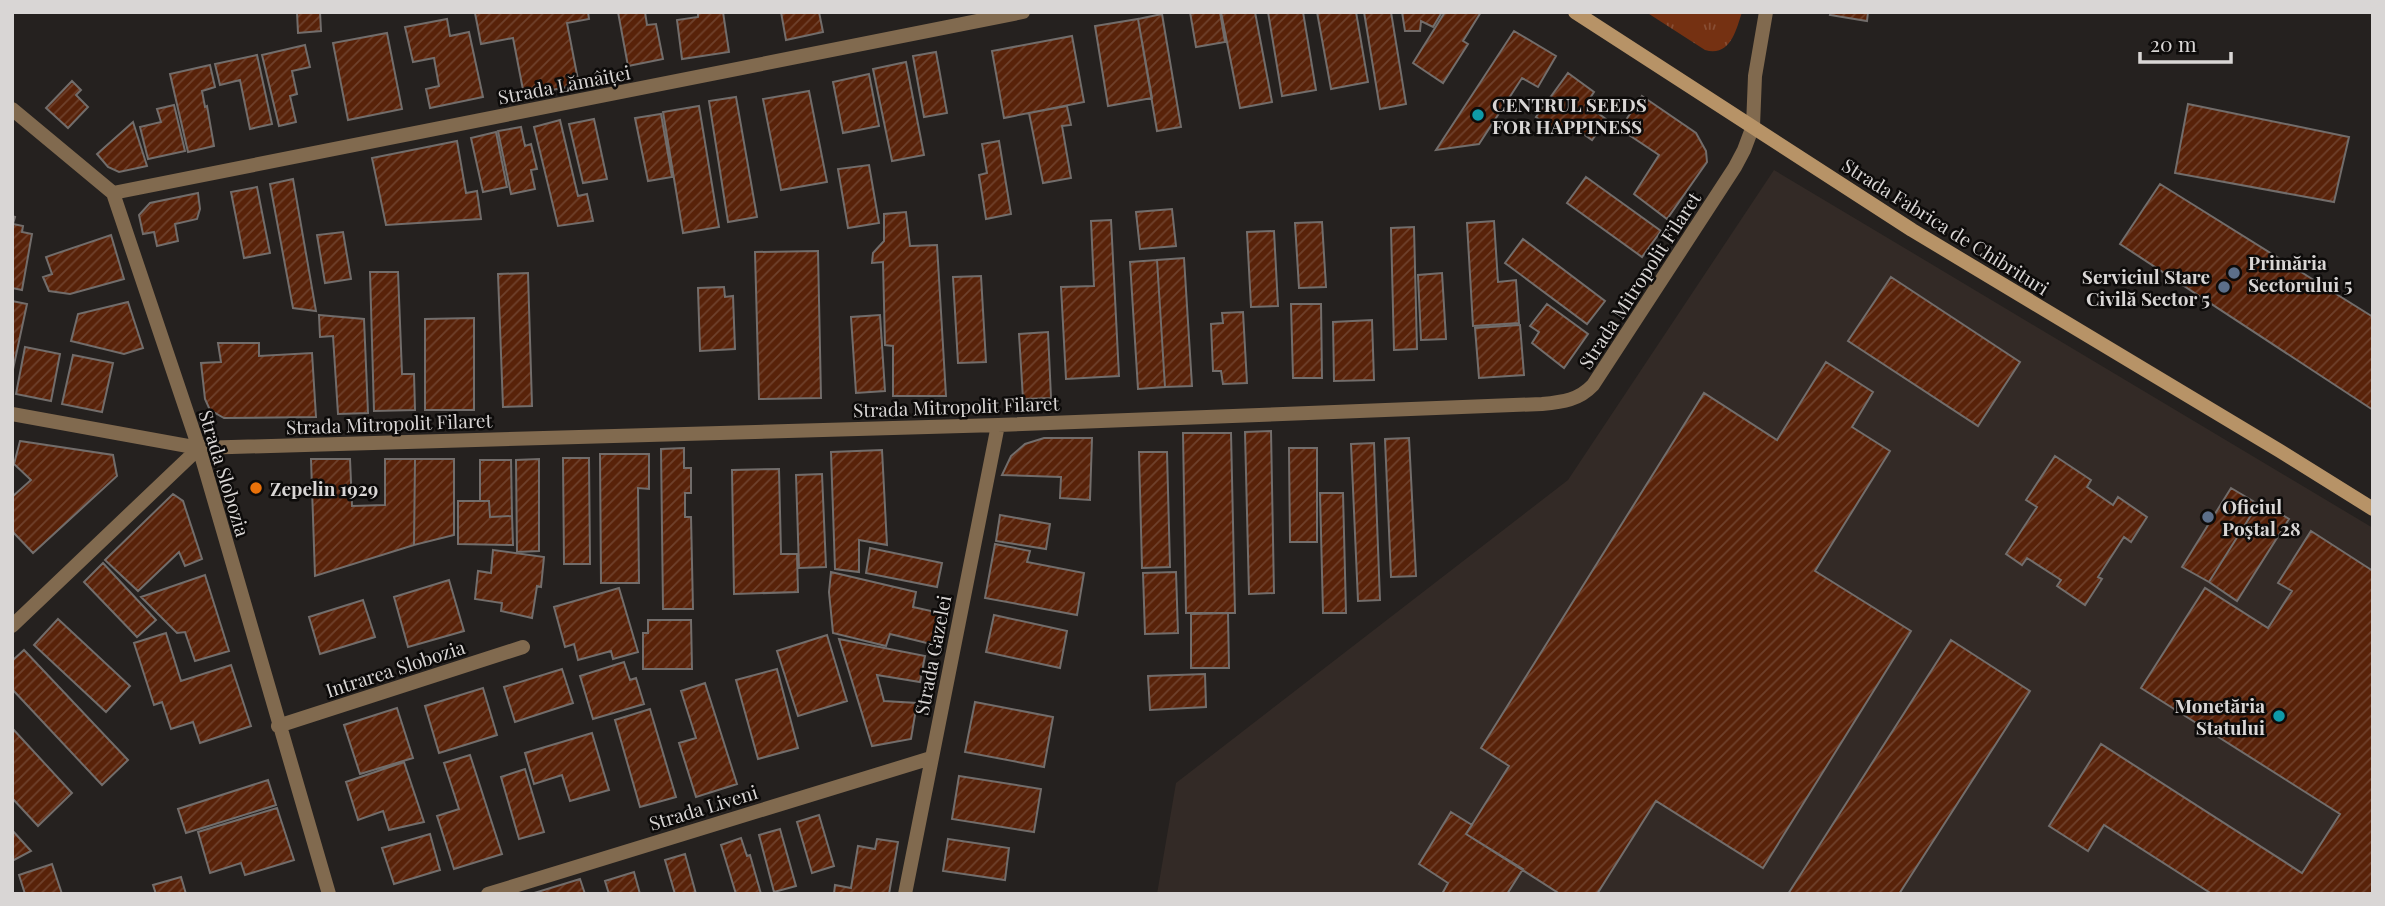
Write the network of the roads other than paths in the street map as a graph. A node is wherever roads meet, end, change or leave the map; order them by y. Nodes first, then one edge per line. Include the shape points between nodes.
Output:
1 (1023, 12) edge
2 (1575, 12) edge
3 (1766, 12) edge
4 (12, 109) edge
5 (1753, 126) junction
6 (113, 193) junction
7 (12, 414) edge
8 (998, 425) junction
9 (199, 448) junction
10 (2373, 509) edge
11 (12, 626) edge
12 (523, 647) dead end
13 (278, 726) junction
14 (931, 758) junction
15 (329, 894) edge
16 (488, 894) edge
17 (905, 894) edge

1 - 6 street, Strada Lămâiței
2 - 5 street, Strada Fabrica de Chibrituri
3 - 5 street via 1755,76
4 - 6 street
5 - 8 street, Strada Mitropolit Filaret via 1735,167 1616,350 1593,385 1575,398 1542,404
5 - 10 street, Strada Fabrica de Chibrituri via 1912,230
6 - 9 street, Strada Slobozia
7 - 9 street, Strada Mitropolit Filaret
8 - 9 street, Strada Mitropolit Filaret
8 - 14 street, Strada Gazelei
9 - 11 street
9 - 13 street, Strada Slobozia
12 - 13 street, Intrarea Slobozia
13 - 15 street, Strada Slobozia
14 - 16 street, Strada Liveni
14 - 17 street, Strada Gazelei

